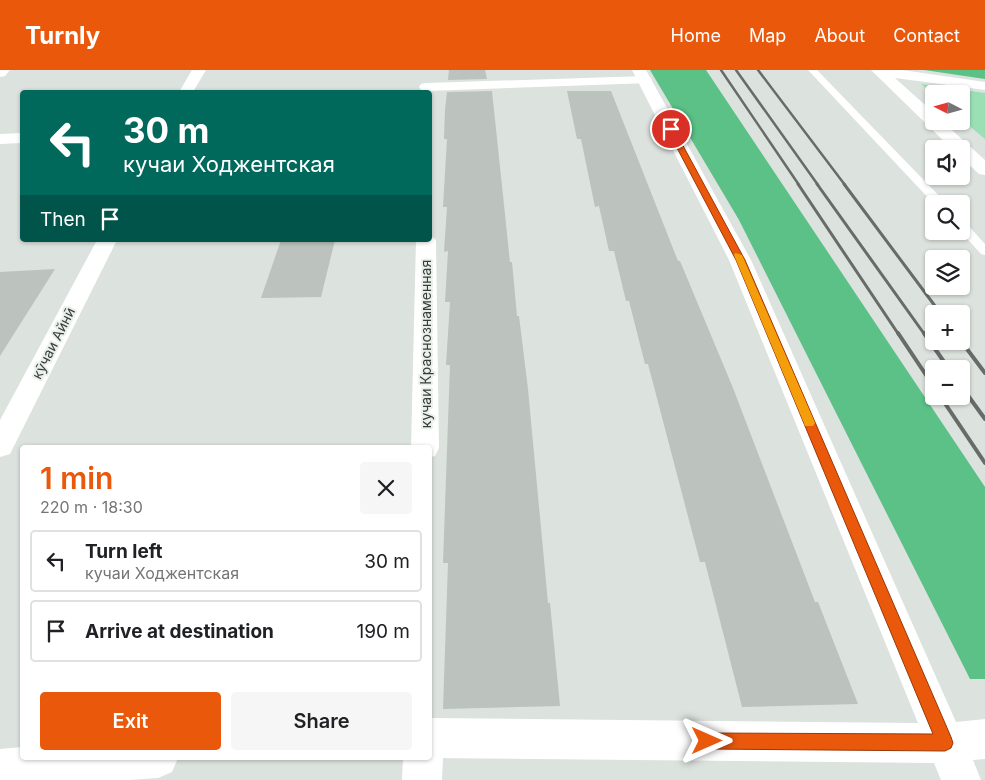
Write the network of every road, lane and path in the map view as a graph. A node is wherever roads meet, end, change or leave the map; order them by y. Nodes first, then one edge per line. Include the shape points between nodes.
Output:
1 (3, 70) edge
2 (199, 70) edge
3 (426, 70) edge
4 (812, 70) edge
5 (878, 70) edge
6 (0, 73) edge
7 (642, 75) edge
8 (985, 86) edge
9 (187, 90) edge
10 (426, 90) edge
11 (20, 138) edge
12 (0, 139) edge
13 (985, 170) edge
14 (932, 195) edge
15 (970, 235) edge
16 (106, 242) edge
17 (426, 242) edge
18 (985, 250) edge
19 (425, 445) edge
20 (0, 446) edge
21 (432, 738) edge
22 (985, 739) edge
23 (945, 743) junction
24 (129, 760) edge
25 (423, 760) edge
26 (0, 769) edge
27 (422, 780) edge
28 (961, 780) edge

1 - 6 street
2 - 9 street
3 - 10 street
4 - 14 lane
5 - 8 street
5 - 13 street
7 - 10 street
7 - 23 street via 740,260
11 - 12 street
15 - 18 lane
16 - 20 street, кӯчаи Айнӣ
17 - 19 street, кучаи Краснознаменная
21 - 23 street
22 - 23 street
23 - 28 street
24 - 26 street
25 - 27 street

